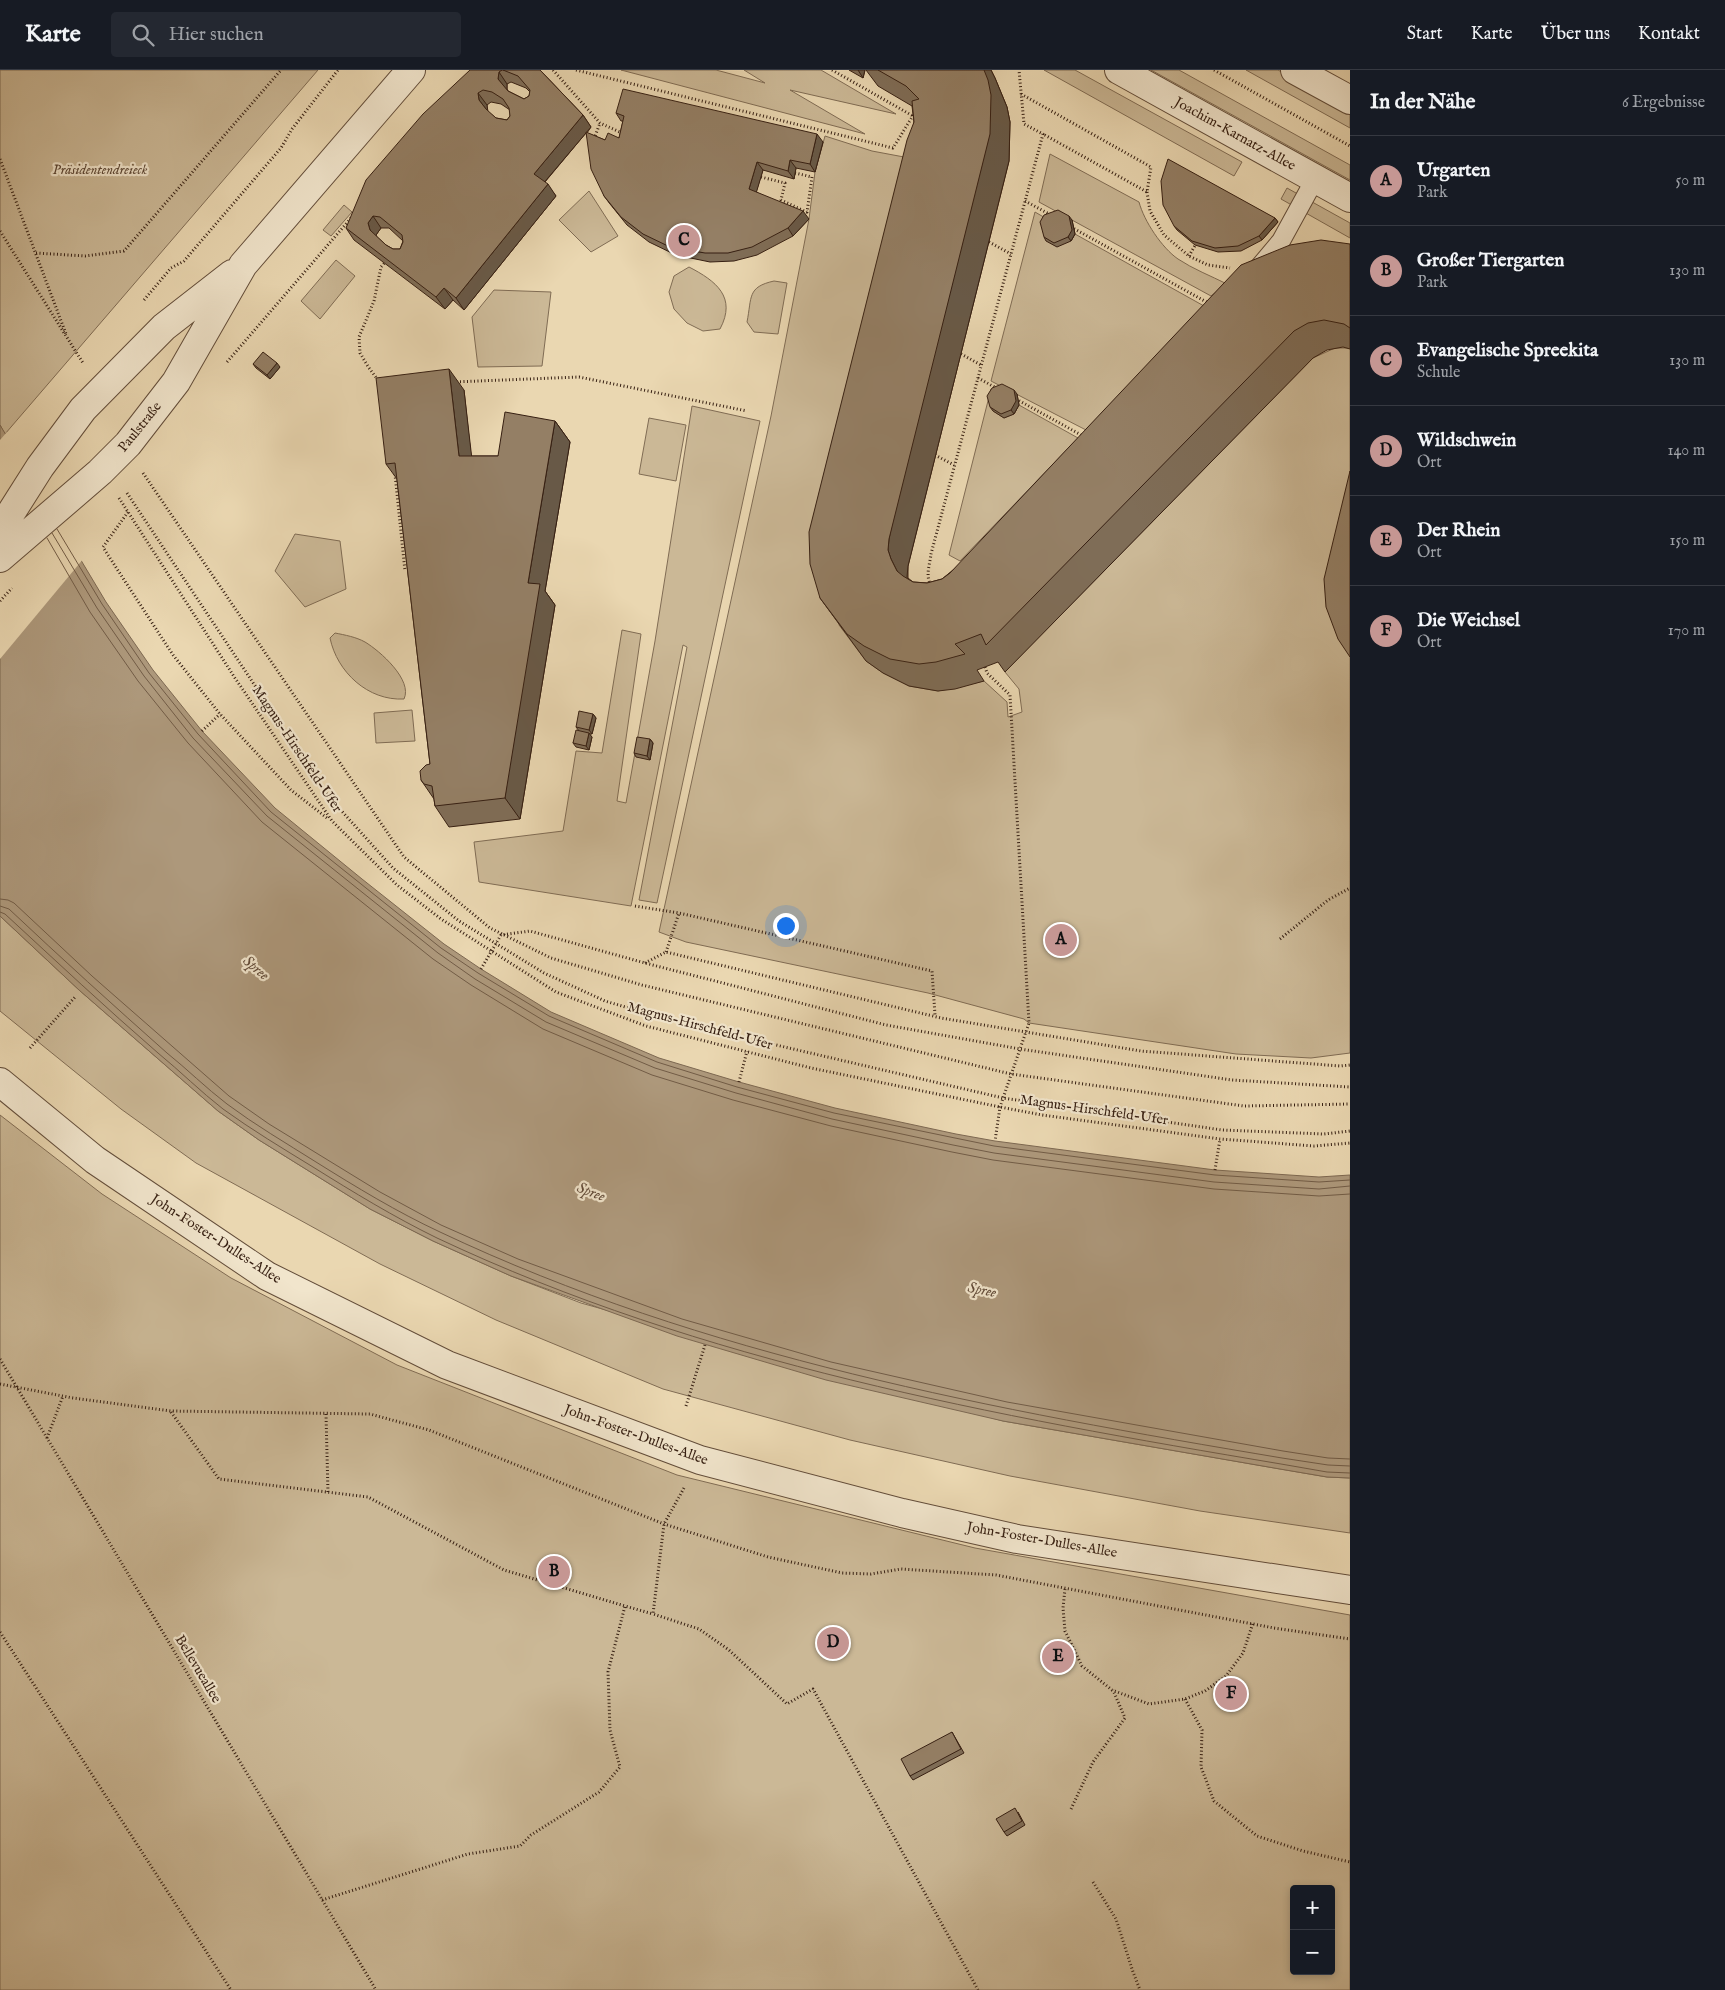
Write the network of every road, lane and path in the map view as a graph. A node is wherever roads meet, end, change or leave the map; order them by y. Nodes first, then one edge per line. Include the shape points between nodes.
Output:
1 (281, 70) edge
2 (338, 70) edge
3 (411, 70) edge
4 (553, 70) edge
5 (576, 70) edge
6 (832, 70) edge
7 (1019, 70) edge
8 (1119, 70) edge
9 (1214, 70) edge
10 (1295, 70) edge
11 (1021, 94) junction
12 (1350, 100) edge
13 (919, 109) edge
14 (913, 116) junction
15 (600, 124) junction
16 (1043, 134) junction
17 (627, 135) edge
18 (602, 141) edge
19 (1350, 146) edge
20 (0, 159) edge
21 (795, 173) edge
22 (761, 176) edge
23 (1315, 179) junction
24 (1147, 192) junction
25 (1350, 198) edge
26 (1025, 201) junction
27 (802, 210) junction
28 (354, 214) edge
29 (800, 216) edge
30 (1054, 216) edge
31 (1068, 224) edge
32 (0, 231) edge
33 (1199, 238) edge
34 (989, 242) dead end
35 (36, 252) junction
36 (1011, 254) junction
37 (1189, 256) junction
38 (387, 260) edge
39 (243, 265) junction
40 (1260, 266) junction
41 (141, 304) dead end
42 (1219, 309) joint
43 (68, 340) junction
44 (961, 354) dead end
45 (84, 361) dead end
46 (226, 362) dead end
47 (981, 365) junction
48 (978, 378) junction
49 (445, 382) edge
50 (380, 388) edge
51 (1000, 390) edge
52 (1012, 397) edge
53 (747, 411) dead end
54 (1084, 437) edge
55 (935, 454) dead end
56 (954, 465) junction
57 (395, 470) edge
58 (143, 473) dead end
59 (127, 493) dead end
60 (121, 501) dead end
61 (128, 512) junction
62 (0, 530) edge
63 (0, 558) edge
64 (405, 571) edge
65 (934, 588) edge
66 (985, 667) edge
67 (220, 714) junction
68 (202, 731) dead end
69 (332, 821) junction
70 (1350, 888) edge
71 (635, 906) dead end
72 (678, 913) junction
73 (501, 934) junction
74 (1280, 939) dead end
75 (495, 944) junction
76 (492, 949) junction
77 (666, 952) junction
78 (645, 963) junction
79 (481, 969) dead end
80 (75, 997) dead end
81 (935, 1014) dead end
82 (1026, 1033) junction
83 (30, 1048) dead end
84 (1020, 1050) junction
85 (747, 1051) junction
86 (1350, 1065) edge
87 (1011, 1074) junction
88 (0, 1082) edge
89 (739, 1082) dead end
90 (1350, 1087) edge
91 (1003, 1098) junction
92 (1350, 1104) edge
93 (1000, 1107) junction
94 (1350, 1131) edge
95 (1220, 1139) junction
96 (995, 1142) dead end
97 (1350, 1143) edge
98 (1215, 1170) dead end
99 (705, 1345) dead end
100 (0, 1360) edge
101 (0, 1384) edge
102 (17, 1388) junction
103 (63, 1396) junction
104 (686, 1406) dead end
105 (171, 1411) junction
106 (326, 1414) junction
107 (47, 1438) junction
108 (700, 1460) junction
109 (328, 1493) junction
110 (664, 1524) junction
111 (1065, 1589) junction
112 (1350, 1590) edge
113 (625, 1606) junction
114 (653, 1614) junction
115 (1253, 1623) junction
116 (0, 1632) edge
117 (1350, 1639) edge
118 (1112, 1690) junction
119 (1185, 1699) junction
120 (1071, 1809) dead end
121 (1350, 1862) edge
122 (1093, 1882) dead end
123 (322, 1900) junction
124 (231, 1990) edge
125 (376, 1990) edge
126 (978, 1990) edge
127 (1140, 1990) edge

1 - 35 path via 124,250 85,256
2 - 41 path via 292,129 282,148 184,261 171,268
3 - 39 street, Paulstraße
4 - 15 path
5 - 14 path via 893,148
6 - 14 path
7 - 11 path
8 - 23 street, Joachim-Karnatz-Allee
9 - 19 path
10 - 12 street
11 - 16 path via 1024,124
11 - 24 path via 1152,167
13 - 14 path
15 - 17 path
15 - 18 path via 594,140
16 - 24 path
16 - 26 path
20 - 35 path
21 - 27 path via 812,177 807,212
22 - 27 path via 785,183 781,200
23 - 25 street, Joachim-Karnatz-Allee
23 - 40 lane via 1281,241
24 - 37 path via 1150,210 1164,235
26 - 30 path
26 - 36 path
27 - 29 path
28 - 46 path
31 - 42 path
32 - 43 path
33 - 37 path
34 - 36 path
35 - 43 path
36 - 47 path
37 - 40 path via 1208,265
38 - 50 path via 381,267 374,301 360,337 360,353 378,379
39 - 62 street, Paulstraße via 164,328 83,408
39 - 63 street, Paulstraße via 176,382 128,444
40 - 42 lane
43 - 45 path
44 - 47 path
47 - 48 path
48 - 51 path
48 - 56 path
49 - 53 path via 579,377
52 - 54 path
55 - 56 path
56 - 65 path via 931,554 929,582
57 - 64 path
58 - 73 path via 404,857
59 - 75 path via 329,797 393,868 459,922
60 - 61 path, Magnus-Hirschfeld-Ufer
61 - 67 path via 103,546 173,655
61 - 69 path, Magnus-Hirschfeld-Ufer
66 - 82 path via 987,673 1010,695 1029,1023
67 - 68 path
67 - 69 path via 291,790
69 - 76 path, Magnus-Hirschfeld-Ufer via 397,885 441,919
70 - 74 path via 1328,900
71 - 72 path
72 - 77 path
72 - 81 path via 932,971
73 - 75 path
73 - 78 path via 530,932
73 - 87 path via 551,958 642,985
75 - 76 path
75 - 91 path via 544,973 605,1001 669,1020
76 - 79 path
76 - 85 path, Magnus-Hirschfeld-Ufer via 556,992 646,1026
77 - 78 path
77 - 82 path via 914,1012
78 - 84 path via 886,1025
80 - 83 path
82 - 84 path
82 - 86 path via 1141,1051
84 - 87 path
84 - 90 path via 1232,1080
85 - 89 path
85 - 93 path, Magnus-Hirschfeld-Ufer via 811,1068
87 - 91 path
87 - 92 path via 1244,1106
88 - 108 street, John-Foster-Dulles-Allee via 95,1160 267,1276 447,1365
91 - 93 path
91 - 94 path via 1222,1130 1324,1134
93 - 95 path, Magnus-Hirschfeld-Ufer
93 - 96 path
95 - 97 path, Magnus-Hirschfeld-Ufer via 1314,1146
95 - 98 path
99 - 104 path
100 - 102 path, Bellevueallee
101 - 102 path
102 - 103 path
102 - 107 path, Bellevueallee
103 - 105 path
103 - 107 path
105 - 106 path
105 - 109 path via 220,1479
106 - 109 path
106 - 110 path via 370,1414 429,1430
107 - 123 path, Bellevueallee
108 - 110 path
108 - 112 street, John-Foster-Dulles-Allee via 902,1513 1018,1539
109 - 113 path via 368,1497 504,1570
110 - 111 path via 768,1557 842,1573 871,1574 901,1569 996,1575
110 - 114 path
111 - 115 path
111 - 118 path via 1065,1631 1082,1666
113 - 114 path
113 - 123 path via 608,1672 610,1730 620,1767 599,1792 531,1835 520,1846 468,1854
114 - 126 path via 699,1629 729,1650 787,1704 813,1689
115 - 117 path
115 - 119 path via 1243,1653 1226,1676 1205,1691
116 - 124 path
118 - 119 path via 1149,1704
118 - 120 path via 1125,1718 1093,1762
119 - 121 path via 1202,1730 1201,1767 1214,1801 1257,1836
122 - 127 path via 1116,1919
123 - 125 path, Bellevueallee

